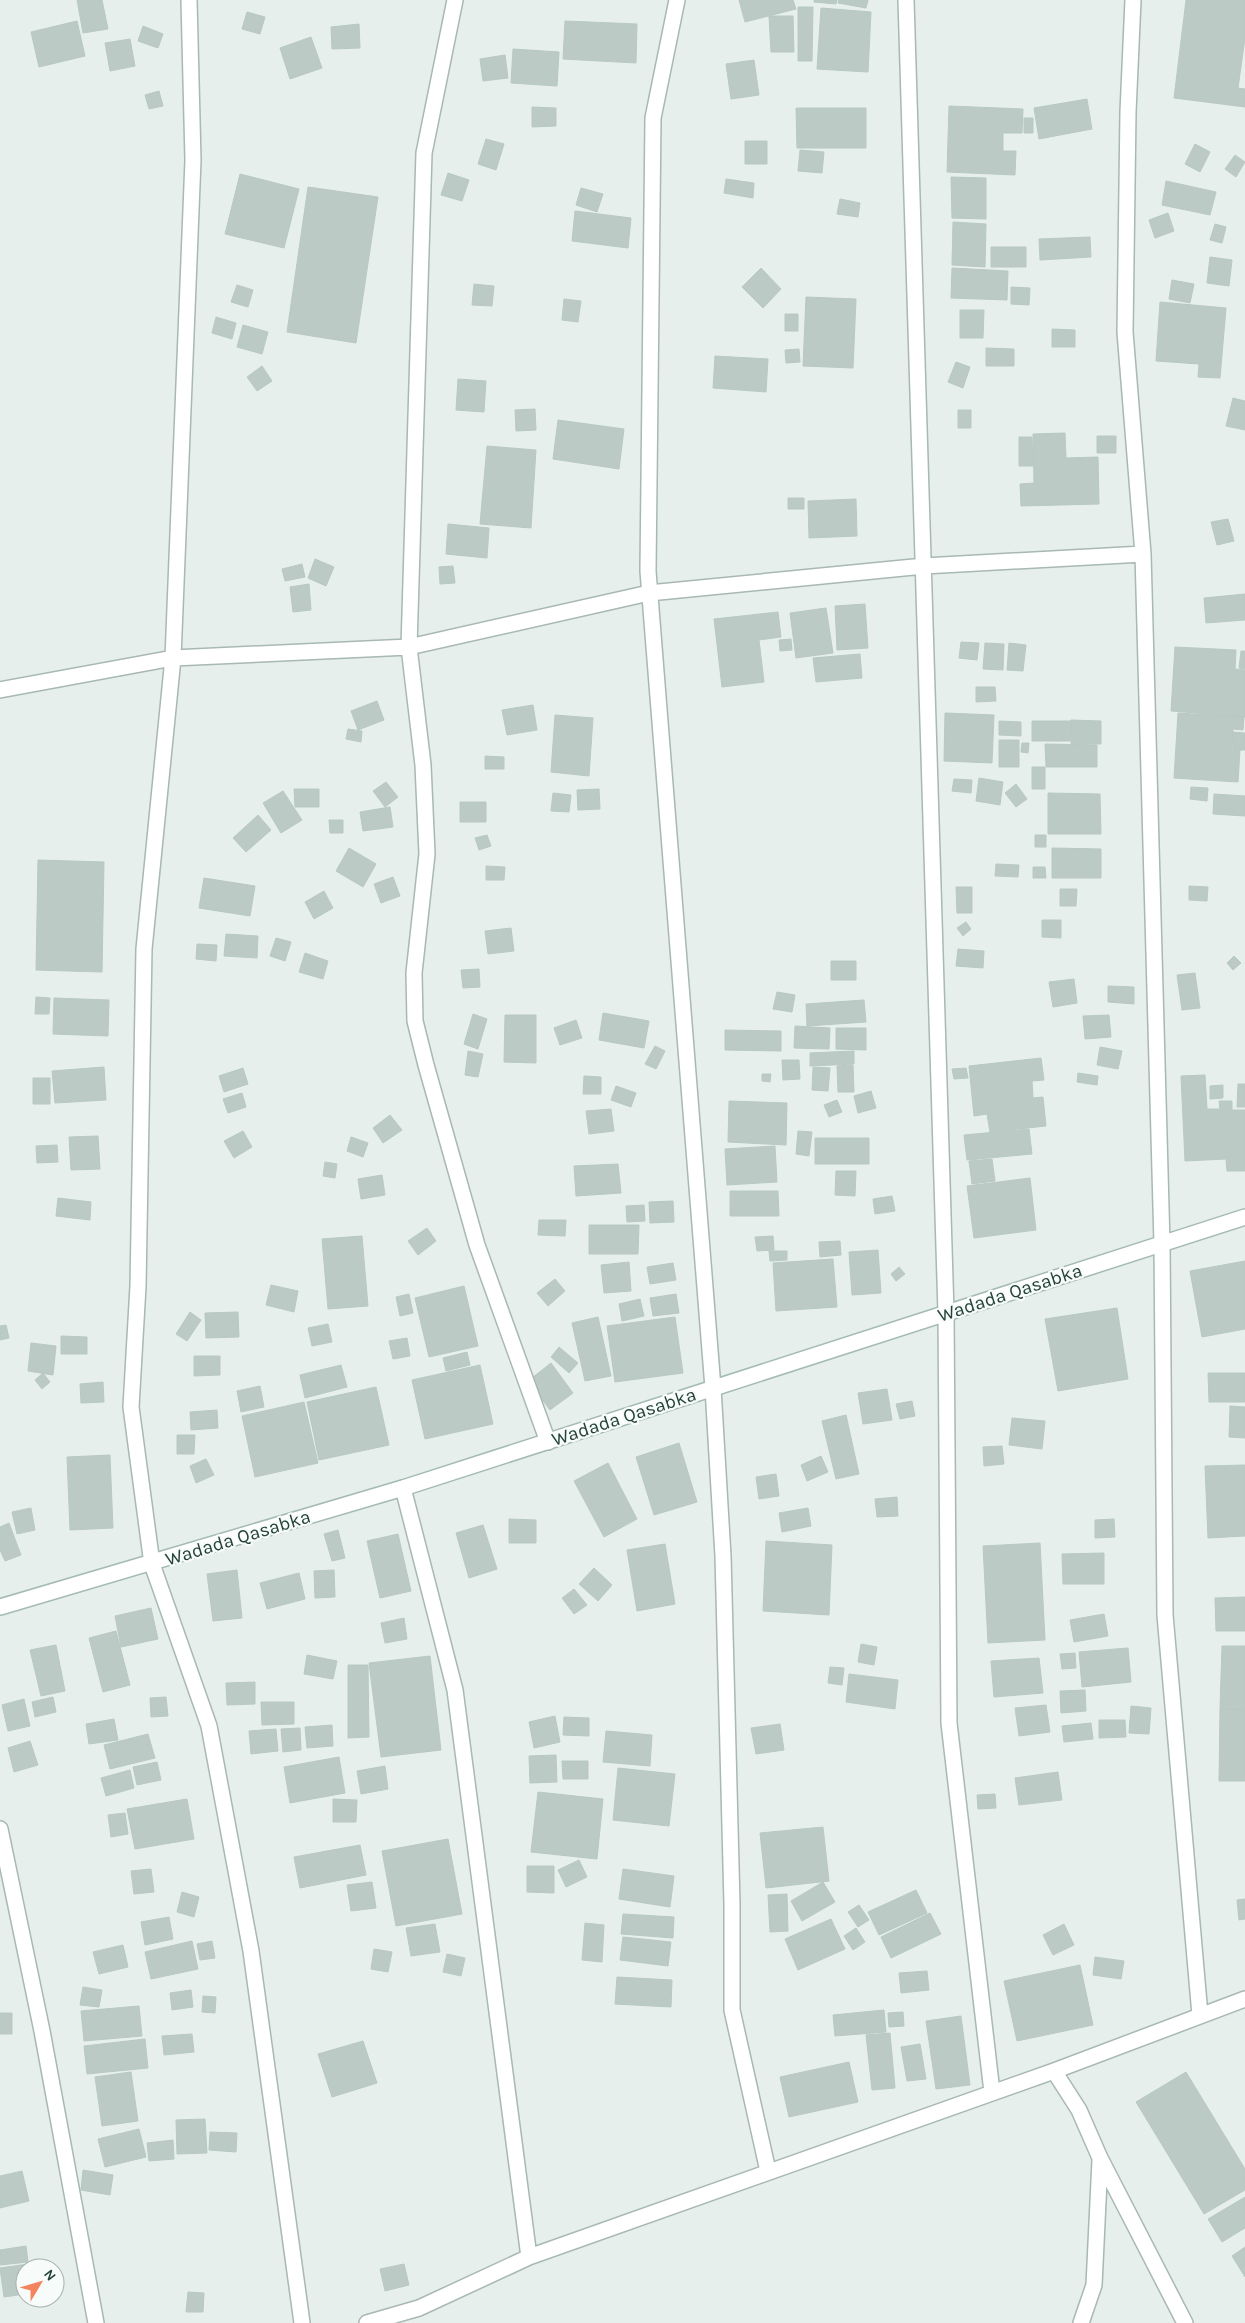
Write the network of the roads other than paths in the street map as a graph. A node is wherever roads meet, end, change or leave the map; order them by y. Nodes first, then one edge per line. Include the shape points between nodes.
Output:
1 (189, 0) edge
2 (455, 0) edge
3 (677, 0) edge
4 (906, 0) edge
5 (1133, 0) edge
6 (1143, 554) junction
7 (924, 566) junction
8 (649, 593) junction
9 (409, 647) junction
10 (173, 658) junction
11 (0, 690) edge
12 (1245, 1217) edge
13 (1162, 1244) junction
14 (946, 1313) junction
15 (713, 1388) junction
16 (548, 1442) junction
17 (403, 1488) junction
18 (152, 1564) junction
19 (0, 1607) edge
20 (0, 1829) edge
21 (1245, 1999) edge
22 (1200, 2015) junction
23 (1054, 2071) junction
24 (992, 2092) junction
25 (1100, 2158) junction
26 (768, 2171) junction
27 (529, 2257) junction
28 (96, 2323) edge
29 (302, 2323) edge
30 (367, 2323) edge
31 (1081, 2323) edge
32 (1185, 2323) edge

1 - 10 street via 193,160
2 - 9 street via 424,153
3 - 8 street via 654,118
4 - 7 street
5 - 6 street via 1125,332
6 - 7 street
6 - 13 street
7 - 8 street
7 - 14 street
8 - 9 street
8 - 15 street
9 - 10 street
9 - 16 street via 423,765 427,854 414,973 415,1021 477,1245
10 - 11 street
10 - 18 street via 144,949 138,1286 131,1407
12 - 13 street, Wadada Qasabka
13 - 14 street, Wadada Qasabka
13 - 22 street via 1165,1615
14 - 15 street, Wadada Qasabka
14 - 24 street via 949,1723
15 - 16 street, Wadada Qasabka
15 - 26 street via 723,1556 732,2010
16 - 17 street, Wadada Qasabka
17 - 18 street, Wadada Qasabka
17 - 27 street via 455,1690
18 - 19 street, Wadada Qasabka
18 - 29 street via 209,1726 251,1951
20 - 28 street via 42,2031
21 - 22 street
22 - 23 street
23 - 24 street
23 - 25 street via 1080,2110
24 - 26 street
25 - 31 street via 1094,2285
25 - 32 street
26 - 27 street
27 - 30 street via 419,2308

